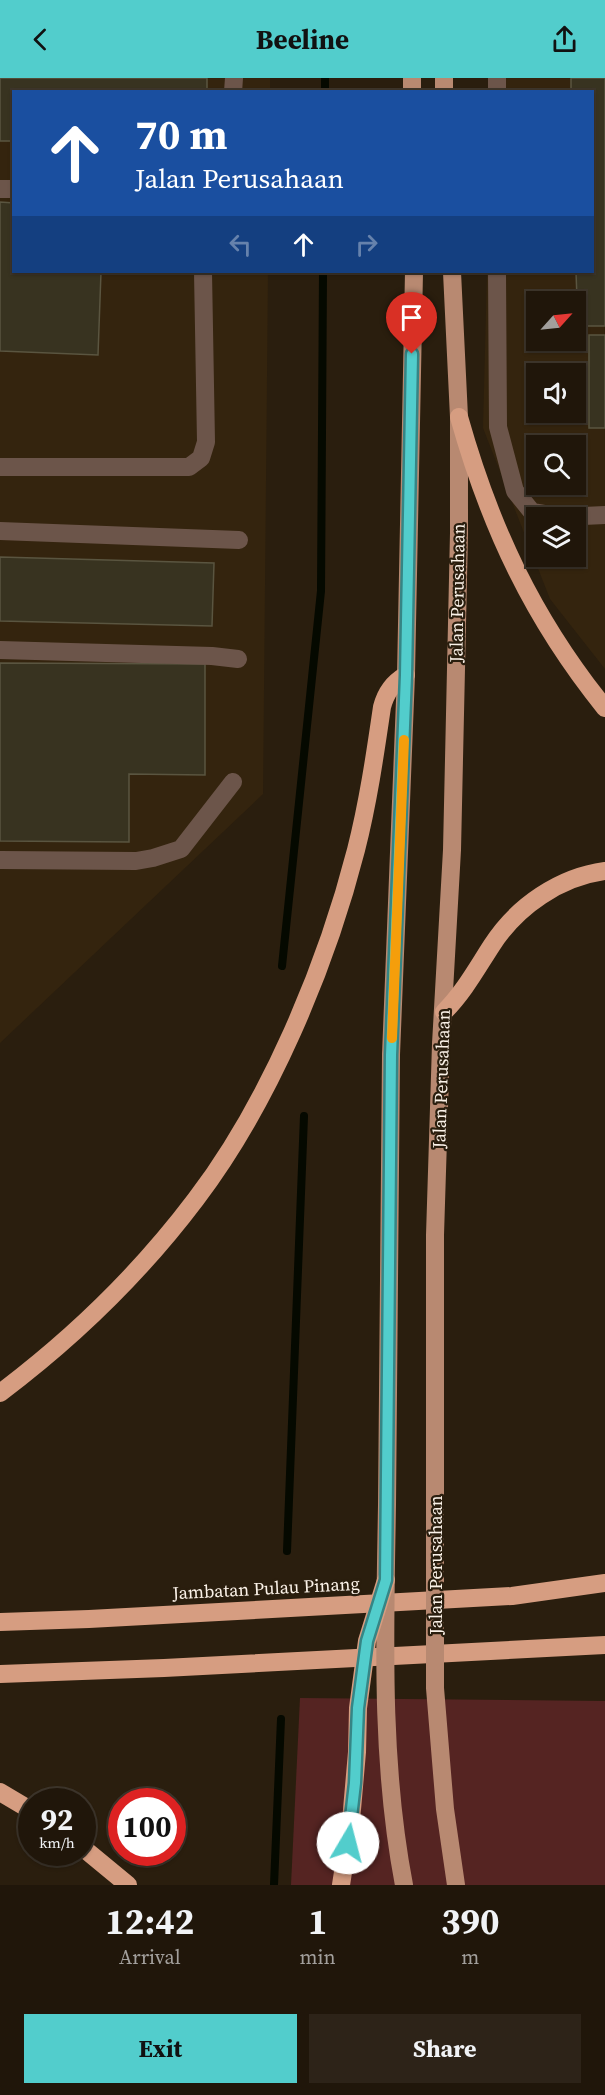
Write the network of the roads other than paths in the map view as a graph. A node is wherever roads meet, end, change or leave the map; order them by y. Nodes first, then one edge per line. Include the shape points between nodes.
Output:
1 (203, 273) edge
2 (414, 273) edge
3 (452, 273) edge
4 (497, 273) edge
5 (459, 417) junction
6 (0, 467) edge
7 (605, 515) edge
8 (0, 531) edge
9 (239, 540) dead end
10 (0, 650) edge
11 (238, 659) dead end
12 (406, 675) junction
13 (605, 708) edge
14 (233, 782) dead end
15 (0, 860) edge
16 (605, 871) edge
17 (444, 1012) junction
18 (0, 1393) edge
19 (386, 1580) junction
20 (605, 1583) edge
21 (0, 1622) edge
22 (605, 1645) edge
23 (0, 1674) edge
24 (0, 1792) edge
25 (18, 1803) edge
26 (96, 1859) edge
27 (128, 1885) edge
28 (341, 1885) edge
29 (404, 1885) edge
30 (456, 1885) edge

1 - 6 lane via 206,442 201,458 189,467
2 - 12 main road
3 - 5 main road, Jalan Perusahaan
4 - 7 lane via 498,427 515,491 532,512 562,518
5 - 13 highway via 490,513 528,594 572,665
5 - 17 main road, Jalan Perusahaan via 452,850
8 - 9 lane
10 - 11 lane
12 - 18 highway via 392,686 382,707 363,817 333,927 287,1045 248,1119 197,1198 145,1259 72,1334
12 - 19 main road, bridge via 391,1055
14 - 15 lane via 181,849 136,861
16 - 17 highway via 557,886 521,912 506,926 466,987
17 - 30 main road, Jalan Perusahaan, bridge via 435,1235 435,1688
19 - 28 highway, bridge via 367,1641 358,1708 351,1821
19 - 29 main road, bridge via 388,1757
20 - 21 highway, Jambatan Pulau Pinang via 512,1596
22 - 23 highway
24 - 25 highway
26 - 27 highway

